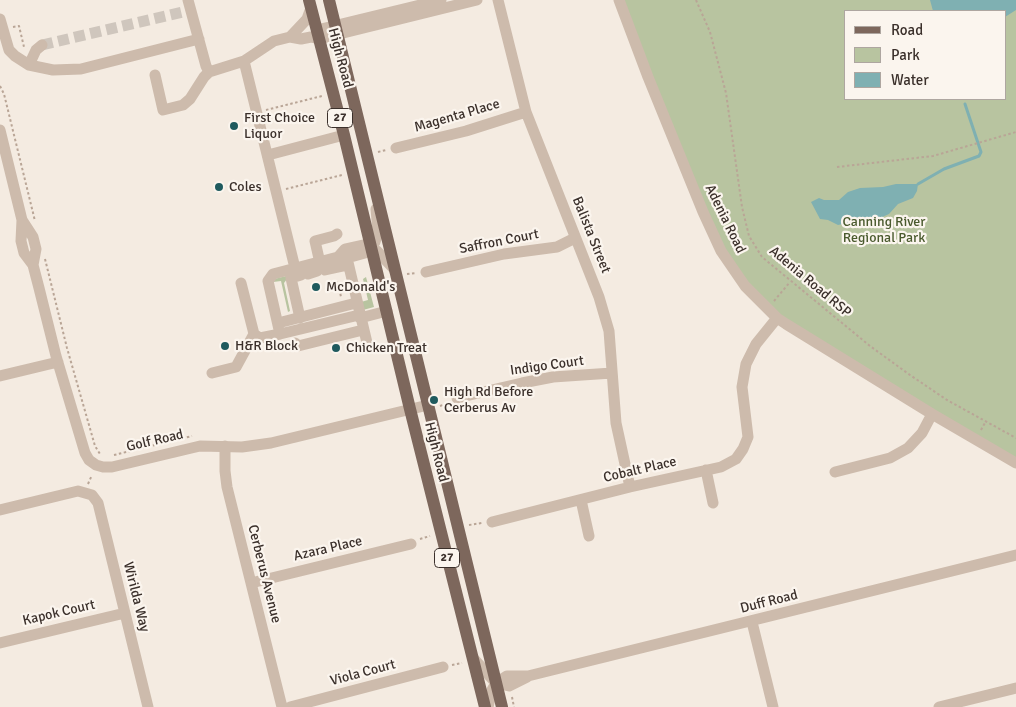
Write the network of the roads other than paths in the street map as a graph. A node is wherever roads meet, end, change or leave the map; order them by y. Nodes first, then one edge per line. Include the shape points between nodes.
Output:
1 (329, 0) edge
2 (440, 0) edge
3 (477, 0) edge
4 (498, 0) edge
5 (619, 0) edge
6 (310, 4) edge
7 (187, 7) edge
8 (0, 19) edge
9 (336, 30) junction
10 (318, 34) junction
11 (199, 40) junction
12 (291, 41) junction
13 (42, 45) tunnel mouth
14 (244, 62) junction
15 (29, 64) junction
16 (209, 72) junction
17 (155, 75) dead end
18 (526, 112) junction
19 (0, 130) edge
20 (344, 135) junction
21 (396, 148) dead end
22 (268, 155) junction
23 (4, 162) edge
24 (375, 189) junction
25 (337, 234) dead end
26 (575, 238) junction
27 (372, 248) junction
28 (344, 260) junction
29 (312, 270) junction
30 (395, 270) junction
31 (426, 272) dead end
32 (241, 283) dead end
33 (356, 303) junction
34 (387, 311) junction
35 (360, 316) junction
36 (297, 318) junction
37 (777, 318) junction
38 (279, 328) junction
39 (363, 330) junction
40 (292, 331) junction
41 (254, 334) junction
42 (295, 343) junction
43 (368, 347) dead end
44 (315, 349) dead end
45 (58, 362) junction
46 (212, 373) dead end
47 (612, 373) junction
48 (0, 376) edge
49 (457, 398) dead end
50 (428, 405) junction
51 (410, 409) junction
52 (932, 414) junction
53 (226, 446) junction
54 (1016, 463) edge
55 (706, 470) junction
56 (835, 472) dead end
57 (630, 487) junction
58 (581, 500) junction
59 (713, 503) dead end
60 (0, 510) edge
61 (492, 522) road end
62 (589, 536) dead end
63 (411, 544) dead end
64 (1016, 555) edge
65 (251, 583) junction
66 (125, 613) junction
67 (752, 622) junction
68 (0, 643) edge
69 (472, 658) junction
70 (443, 667) dead end
71 (496, 683) junction
72 (1016, 688) edge
73 (148, 707) edge
74 (282, 707) edge
75 (290, 707) edge
76 (486, 707) edge
77 (502, 707) edge
78 (773, 707) edge
79 (939, 707) edge

1 - 9 main road, High Road / 27
2 - 9 street
3 - 9 street
4 - 18 street, Balista Street
5 - 37 street, Adenia Road via 721,251 745,286
6 - 10 main road, High Road / 27
6 - 12 street via 307,19
7 - 11 street
8 - 15 street via 9,50
9 - 10 street
9 - 24 main road, High Road / 27
10 - 12 street
10 - 20 main road, High Road / 27
11 - 15 street via 81,69 53,70
11 - 16 street
12 - 14 street via 274,41
13 - 15 street
14 - 16 street
14 - 22 street
16 - 17 street via 183,105 163,110
18 - 21 street, Magenta Place
18 - 26 street, Balista Street
19 - 23 street, Golf Road
20 - 22 street
20 - 27 main road, High Road / 27
22 - 29 street
23 - 45 street, Golf Road via 22,220 33,237 36,249 33,265
24 - 27 street via 378,232
24 - 30 main road, High Road / 27
25 - 29 street via 315,241
26 - 31 street, Saffron Court via 557,247 504,254
26 - 47 street, Balista Street via 609,331
27 - 28 street
27 - 30 street
27 - 34 main road, High Road / 27
28 - 29 street
28 - 33 street
29 - 36 street
29 - 38 street via 270,277 268,281
30 - 50 main road, High Road / 27
32 - 41 street
33 - 35 street
33 - 36 street
34 - 35 street
34 - 51 main road, High Road / 27
35 - 39 street
35 - 40 street
36 - 38 street
37 - 52 street, Adenia Road
37 - 55 street, Cobalt Place via 756,344 746,364 742,387 748,437 743,449 736,459
38 - 40 street
38 - 41 street via 260,338
39 - 42 street via 298,346
39 - 43 street
40 - 42 street
41 - 46 street via 236,367
42 - 44 street via 299,351
45 - 48 street
45 - 53 street, Golf Road via 85,452 96,465 112,467 200,446
47 - 49 street, Indigo Court via 553,377
47 - 57 street, Balista Street via 616,423
50 - 51 street, Golf Road
50 - 71 main road, High Road / 27
51 - 53 street, Golf Road via 271,444
51 - 69 main road, High Road / 27
52 - 54 street, Adenia Road
52 - 56 street via 922,433 908,448 890,458
53 - 65 street, Cerberus Avenue via 227,487
55 - 57 street, Cobalt Place
55 - 59 street
57 - 58 street, Cobalt Place
58 - 61 street, Cobalt Place
58 - 62 street
60 - 66 street, Wirilda Way via 78,491 89,494 98,503
63 - 65 street, Azara Place
64 - 67 street, Duff Road
65 - 74 street, Cerberus Avenue
66 - 68 street, Kapok Court
66 - 73 street, Wirilda Way
67 - 71 street, Duff Road via 528,676 509,686
67 - 78 street
69 - 71 street
69 - 76 main road, High Road / 27
70 - 75 street, Viola Court
71 - 76 street
71 - 77 main road, High Road / 27
72 - 79 street

